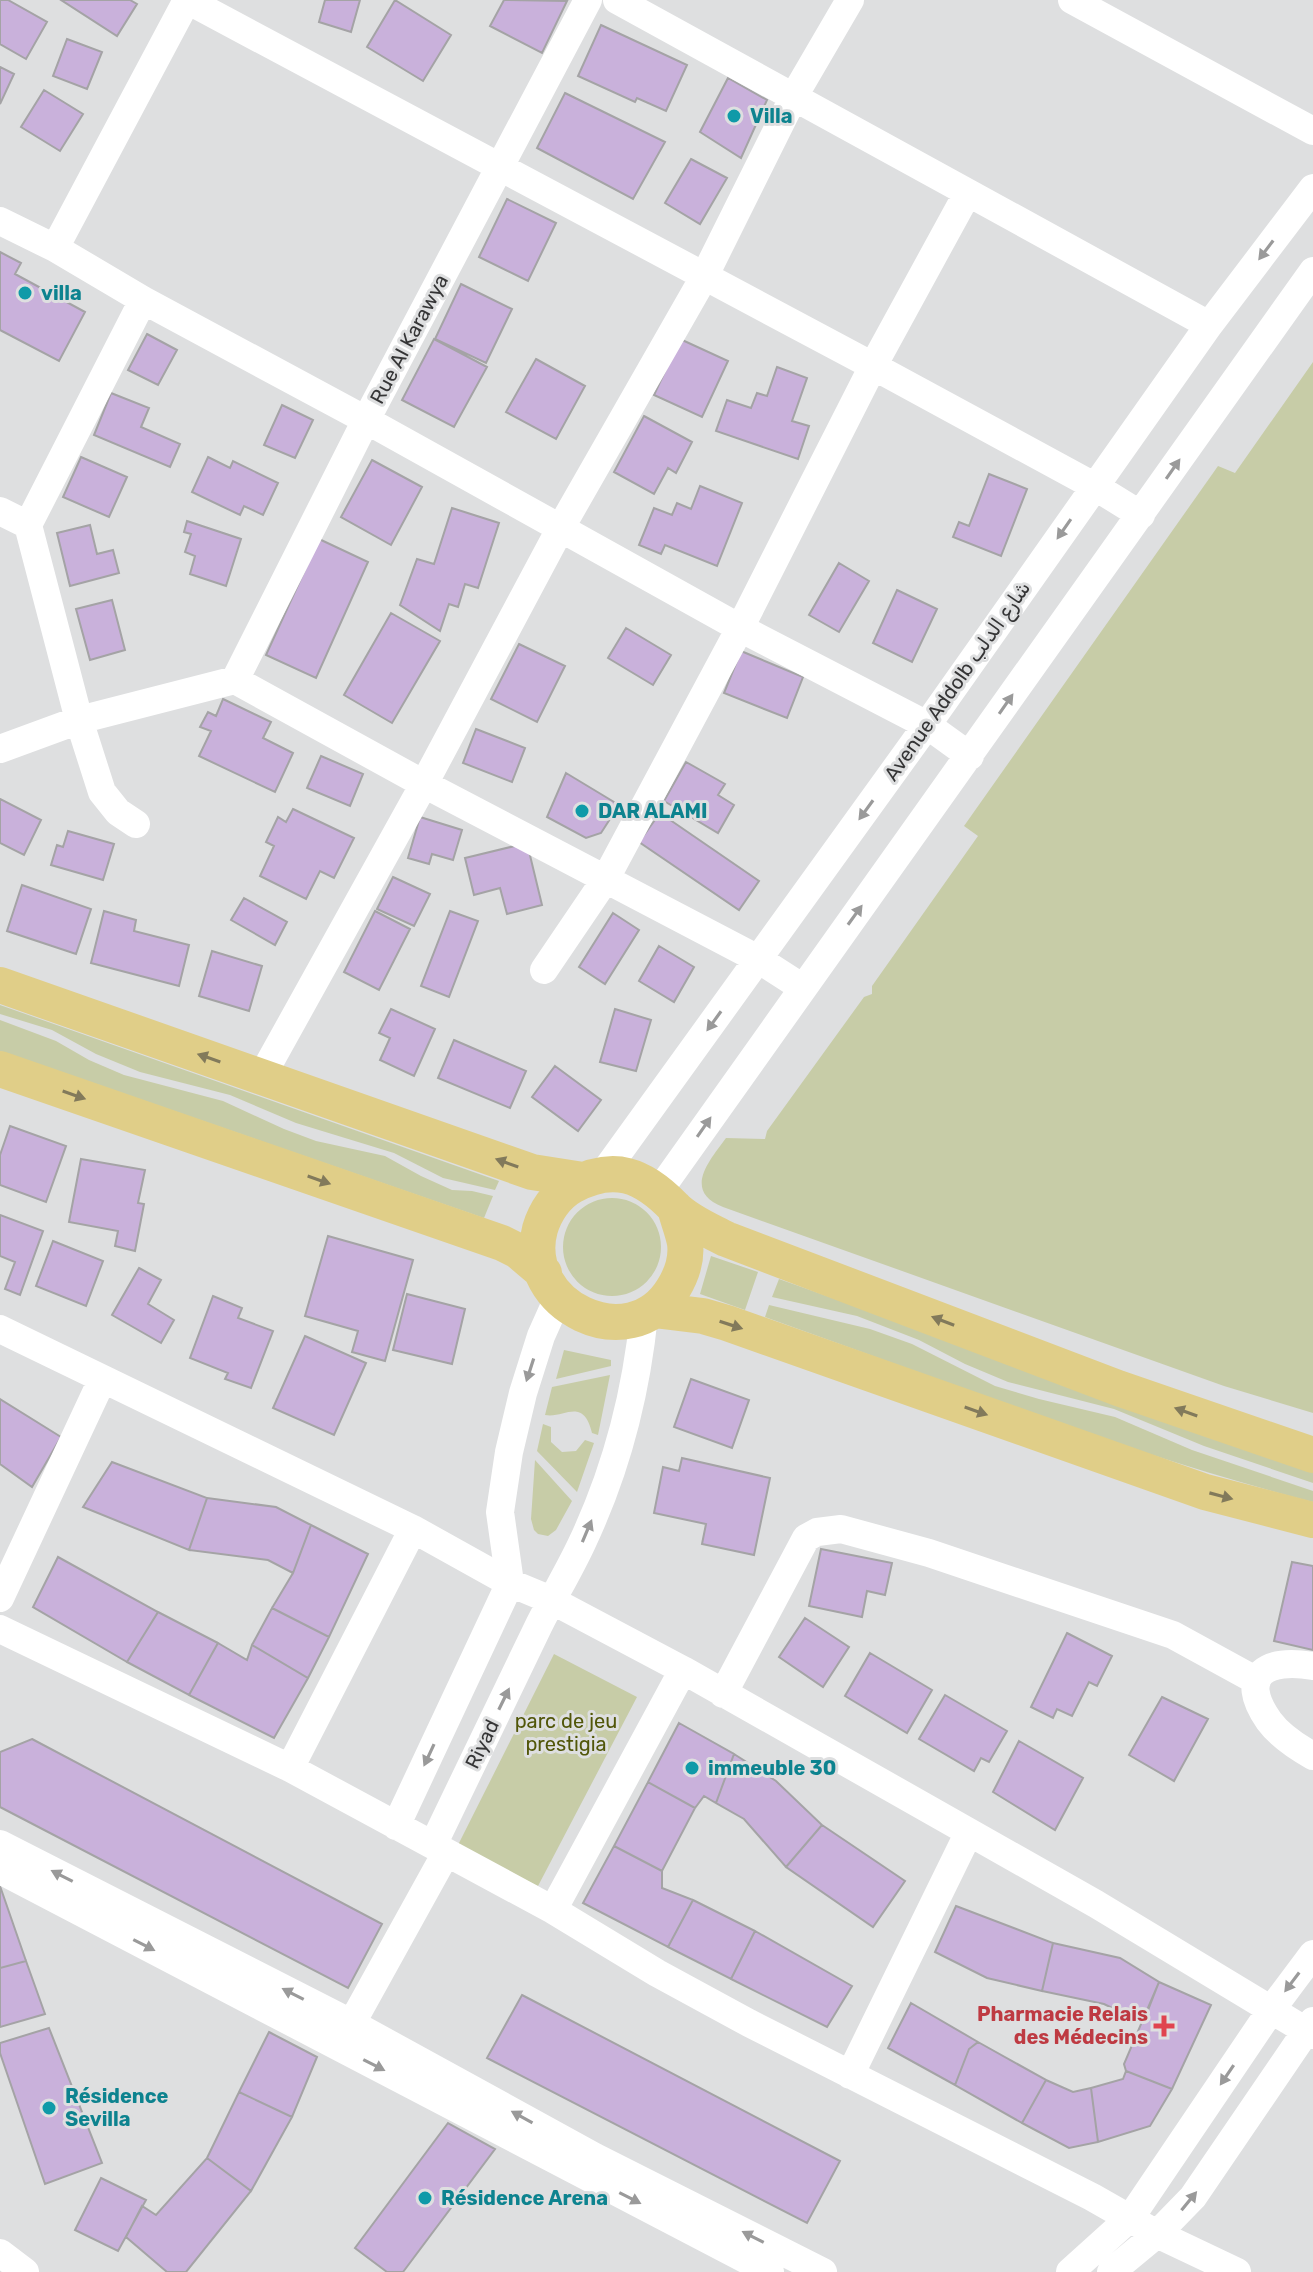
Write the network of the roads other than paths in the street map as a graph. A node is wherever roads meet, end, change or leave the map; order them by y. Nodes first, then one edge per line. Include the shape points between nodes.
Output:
1 (588, 0) edge
2 (617, 0) edge
3 (850, 0) edge
4 (1072, 0) edge
5 (794, 96) junction
6 (1313, 131) edge
7 (501, 168) junction
8 (1313, 188) edge
9 (967, 194) junction
10 (0, 221) edge
11 (55, 248) junction
12 (1313, 271) edge
13 (704, 277) junction
14 (143, 300) junction
15 (1209, 325) junction
16 (873, 366) junction
17 (366, 420) junction
18 (1094, 486) junction
19 (0, 511) edge
20 (1141, 515) junction
21 (28, 525) junction
22 (560, 529) junction
23 (740, 628) junction
24 (235, 680) junction
25 (79, 720) junction
26 (927, 725) junction
27 (0, 749) edge
28 (970, 756) junction
29 (424, 784) junction
30 (136, 824) dead end
31 (605, 880) junction
32 (758, 959) junction
33 (544, 970) dead end
34 (0, 985) edge
35 (803, 988) junction
36 (0, 1069) edge
37 (262, 1076) junction
38 (593, 1177) junction
39 (667, 1200) junction
40 (551, 1286) junction
41 (649, 1312) junction
42 (0, 1329) edge
43 (102, 1380) junction
44 (1313, 1455) edge
45 (1313, 1520) edge
46 (413, 1529) junction
47 (510, 1583) junction
48 (0, 1598) edge
49 (551, 1600) junction
50 (0, 1629) edge
51 (1313, 1666) edge
52 (683, 1670) junction
53 (1257, 1681) junction
54 (723, 1694) junction
55 (1313, 1756) edge
56 (290, 1768) junction
57 (396, 1826) junction
58 (968, 1834) junction
59 (0, 1844) edge
60 (440, 1849) junction
61 (0, 1870) edge
62 (553, 1910) junction
63 (1313, 1954) edge
64 (1271, 2010) junction
65 (1310, 2029) edge
66 (345, 2035) junction
67 (850, 2075) junction
68 (1131, 2217) junction
69 (1157, 2234) junction
70 (0, 2253) edge
71 (25, 2272) edge
72 (770, 2272) edge
73 (823, 2272) edge
74 (1070, 2272) edge
75 (1111, 2272) edge
76 (1237, 2272) edge

1 - 7 street, Rue Al Karawya
2 - 5 street
3 - 5 street
4 - 6 street
5 - 9 street
5 - 13 street
7 - 11 street via 187,0
7 - 13 street
7 - 17 street, Rue Al Karawya
8 -> 15 street, Avenue Addolb شارع الدلب
9 - 15 street
9 - 16 street
10 - 11 street
11 - 14 street
20 -> 12 street
13 - 16 street
13 - 22 street
14 - 17 street
14 - 21 street
15 - 18 street, Avenue Addolb شارع الدلب
16 - 18 street
16 - 23 street
17 - 22 street
17 - 24 street, Rue Al Karawya
18 - 20 street
18 -> 26 street, Avenue Addolb شارع الدلب
19 - 21 street
28 -> 20 street
21 - 25 street
22 - 23 street
22 - 29 street
23 - 26 street
23 - 31 street
24 - 25 street
24 - 29 street
25 - 27 street
25 - 30 street via 102,792
26 - 28 street
26 -> 32 street, Avenue Addolb شارع الدلب
35 -> 28 street
29 - 31 street
29 - 37 street
31 - 32 street
31 - 33 street
32 - 35 street
32 -> 38 street, Avenue Addolb شارع الدلب
37 -> 34 main road
39 -> 35 street
36 -> 40 main road via 502,1243 518,1251
38 -> 37 main road via 532,1172
38 - 39 main road via 642,1180
38 - 40 main road via 566,1189 543,1219 538,1246
39 - 41 main road via 685,1245 684,1263 668,1297
44 -> 39 main road via 1118,1388 726,1239
40 - 41 main road via 572,1310 599,1321 627,1321
40 -> 47 street via 509,1452 500,1512
41 -> 45 main road via 727,1323 1205,1492
49 -> 41 street via 606,1486 626,1425
42 - 43 street
43 - 46 street
43 - 48 street
46 - 47 street
46 - 56 street
47 - 49 street
47 -> 57 street
49 - 52 street
60 -> 49 street, Riyad
50 - 56 street
51 - 53 street via 1276,1664
52 - 54 street
52 - 62 street
53 - 54 street via 1146,1625 841,1529 806,1538
53 - 55 street via 1268,1720
54 - 58 street
56 - 57 street
57 - 60 street
58 - 64 street
58 - 67 street
66 -> 59 street
60 - 62 street
60 - 66 street, Riyad
61 -> 66 street
62 - 67 street via 657,1973
63 -> 64 street
64 - 65 street
64 -> 68 street
69 -> 65 street via 1193,2197
66 -> 72 street
73 -> 66 street
67 - 68 street
68 - 69 street
68 - 74 street
69 - 75 street
69 - 76 street
70 - 71 street

